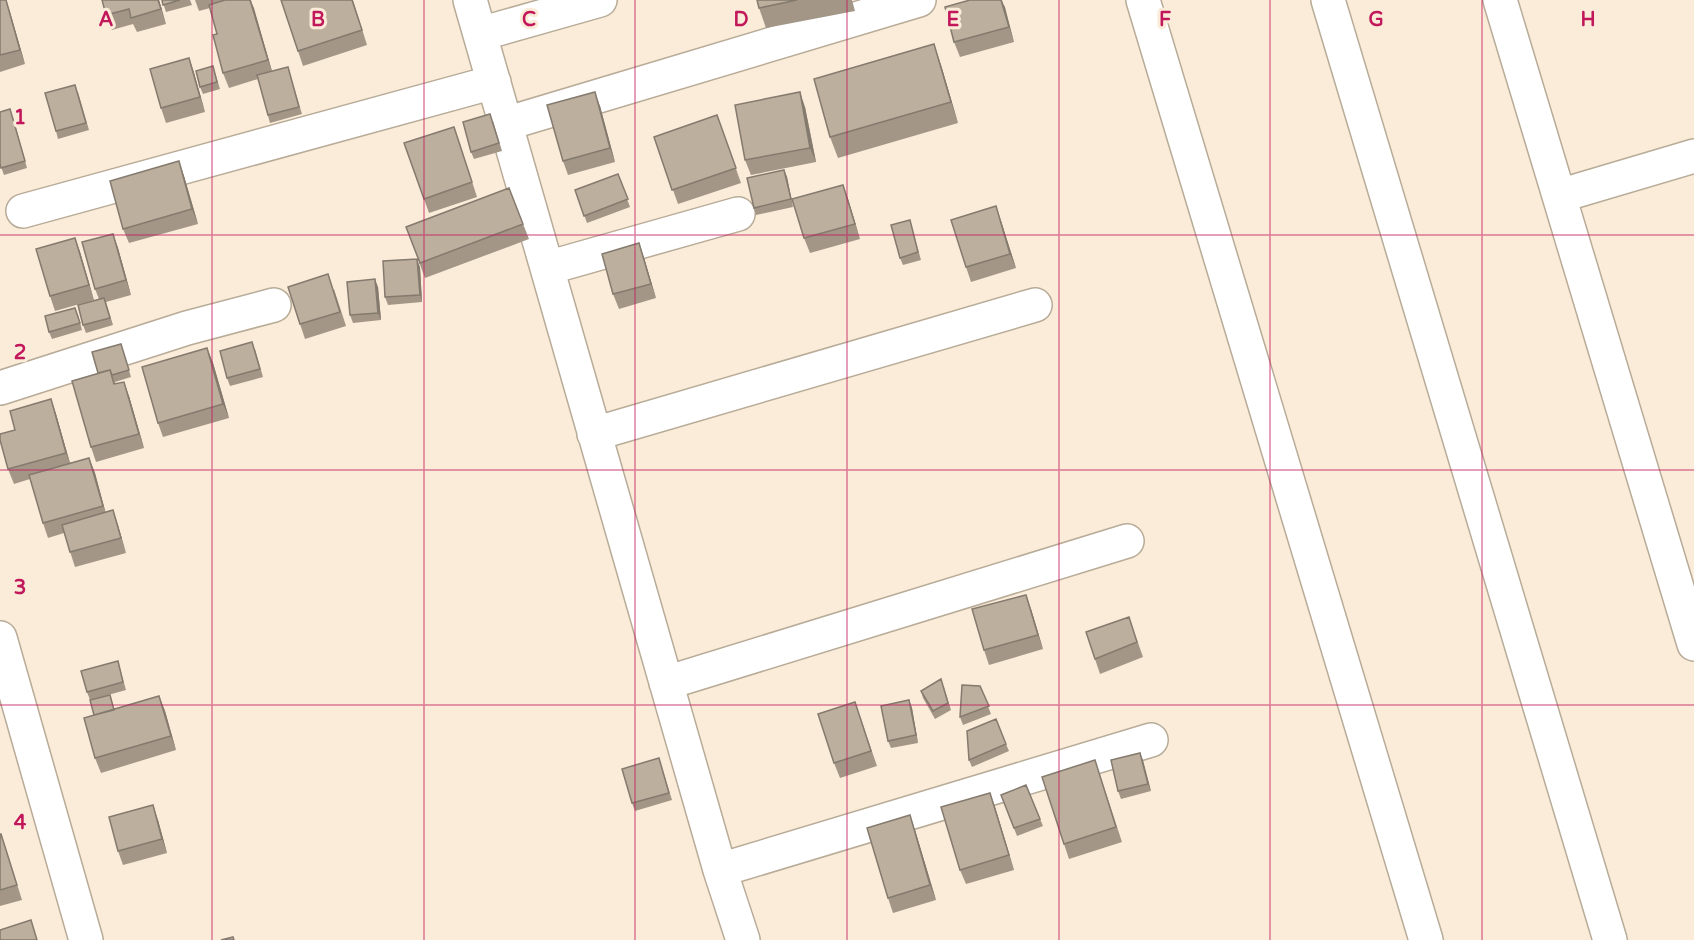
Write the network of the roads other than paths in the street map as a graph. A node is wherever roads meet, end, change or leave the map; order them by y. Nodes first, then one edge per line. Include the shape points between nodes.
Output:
1 (470, 0) edge
2 (600, 0) edge
3 (919, 0) edge
4 (1143, 0) edge
5 (1328, 0) edge
6 (1500, 0) edge
7 (480, 34) junction
8 (494, 82) junction
9 (506, 124) junction
10 (1694, 156) edge
11 (1559, 196) junction
12 (23, 211) dead end
13 (738, 214) dead end
14 (547, 268) junction
15 (274, 305) dead end
16 (1035, 305) dead end
17 (0, 388) edge
18 (594, 434) junction
19 (1127, 541) dead end
20 (0, 638) edge
21 (1694, 644) edge
22 (666, 683) junction
23 (1151, 740) dead end
24 (720, 870) junction
25 (86, 940) edge
26 (743, 940) edge
27 (1426, 940) edge
28 (1610, 940) edge

1 - 7 street
2 - 7 street
3 - 9 street
4 - 27 street
5 - 28 street
6 - 11 street
7 - 8 street
8 - 9 street
8 - 12 street
9 - 14 street
10 - 11 street
11 - 21 street
13 - 14 street
14 - 18 street
15 - 17 street via 187,328
16 - 18 street
18 - 22 street
19 - 22 street
20 - 25 street
22 - 24 street
23 - 24 street
24 - 26 street

